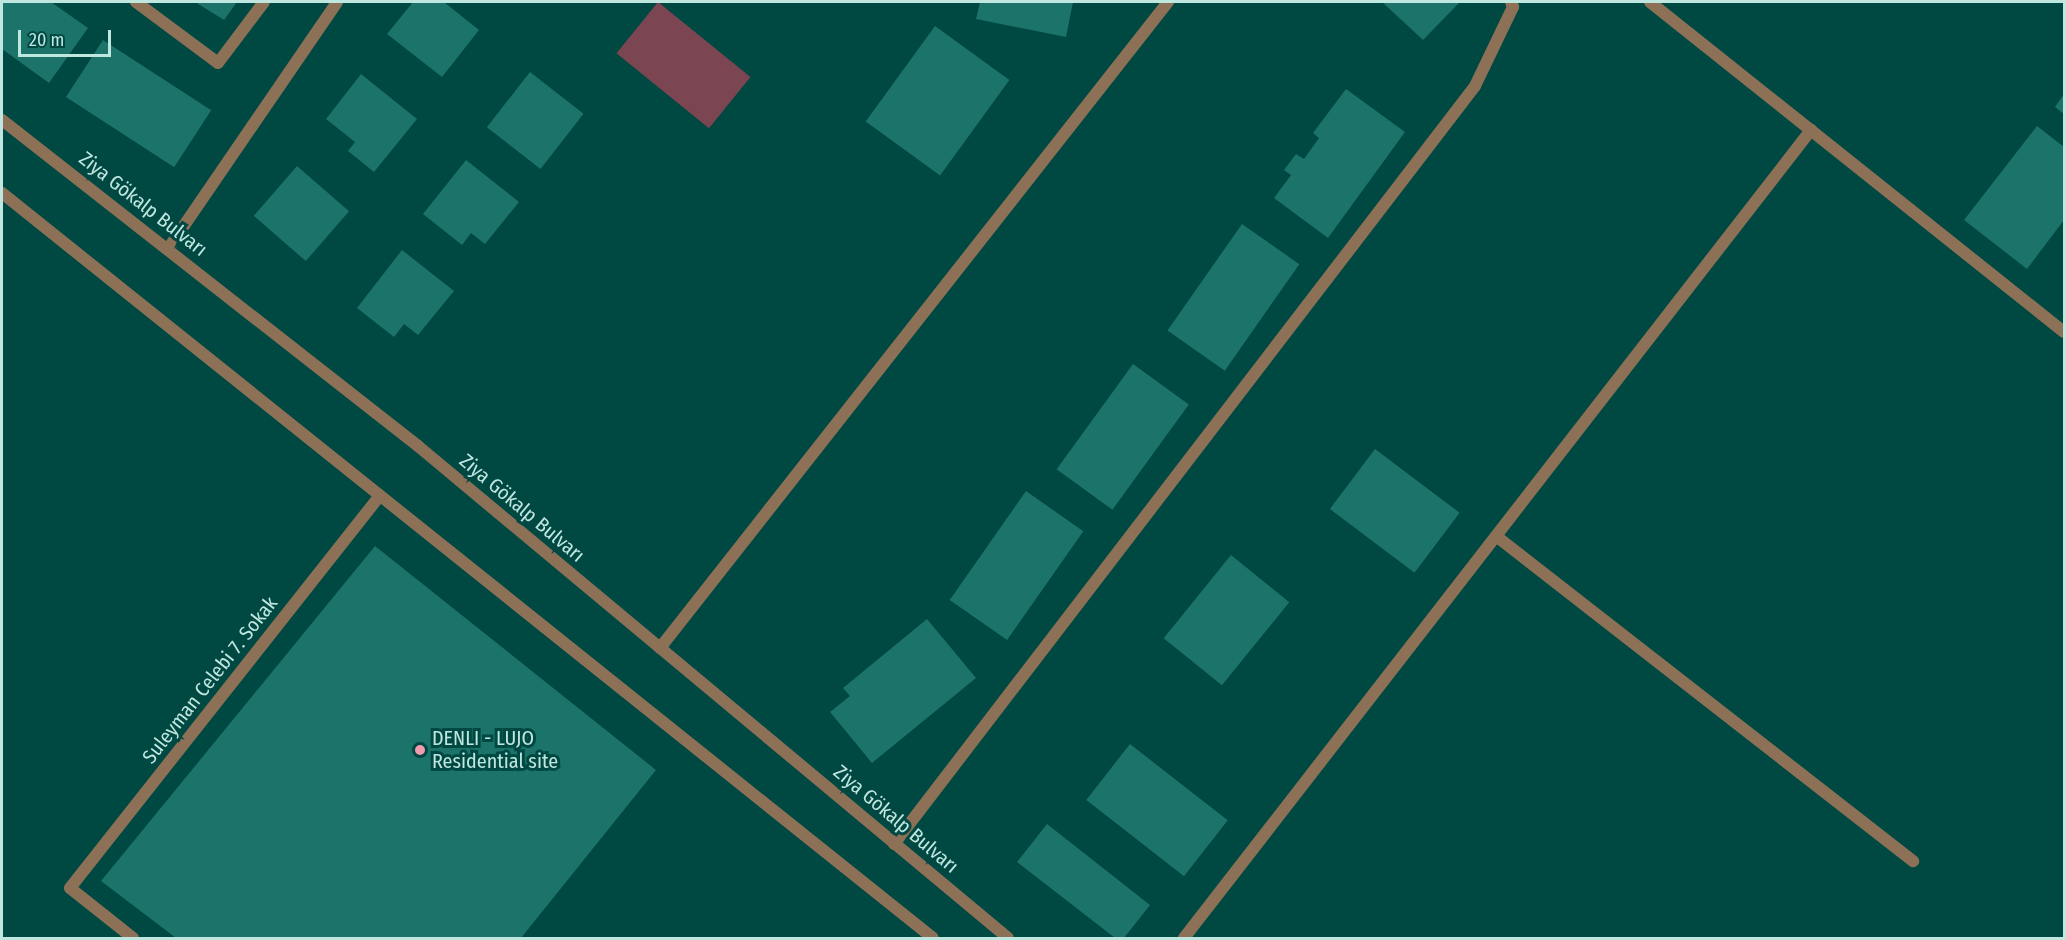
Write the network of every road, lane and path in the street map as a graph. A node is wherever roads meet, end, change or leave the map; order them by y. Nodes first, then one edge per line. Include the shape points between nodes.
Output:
1 (136, 2) edge
2 (264, 2) edge
3 (337, 2) edge
4 (1168, 2) edge
5 (1511, 2) edge
6 (1650, 2) edge
7 (2, 120) edge
8 (1810, 130) junction
9 (3, 196) edge
10 (168, 249) junction
11 (2063, 328) edge
12 (380, 496) junction
13 (1496, 536) junction
14 (660, 648) junction
15 (894, 843) junction
16 (1913, 861) dead end
17 (133, 939) edge
18 (933, 939) edge
19 (1008, 939) edge
20 (1184, 939) edge

1 - 2 street via 218,63
3 - 10 street
4 - 14 street
5 - 15 street via 1513,7 1475,86
6 - 8 street
7 - 10 street, Ziya Gökalp Bulvarı
8 - 11 street
8 - 13 street
9 - 12 street
10 - 14 street, Ziya Gökalp Bulvarı via 418,446
12 - 17 street, Suleyman Celebi 7. Sokak via 70,888
12 - 18 street
13 - 16 street
13 - 20 street
14 - 15 street, Ziya Gökalp Bulvarı
15 - 19 street, Ziya Gökalp Bulvarı

